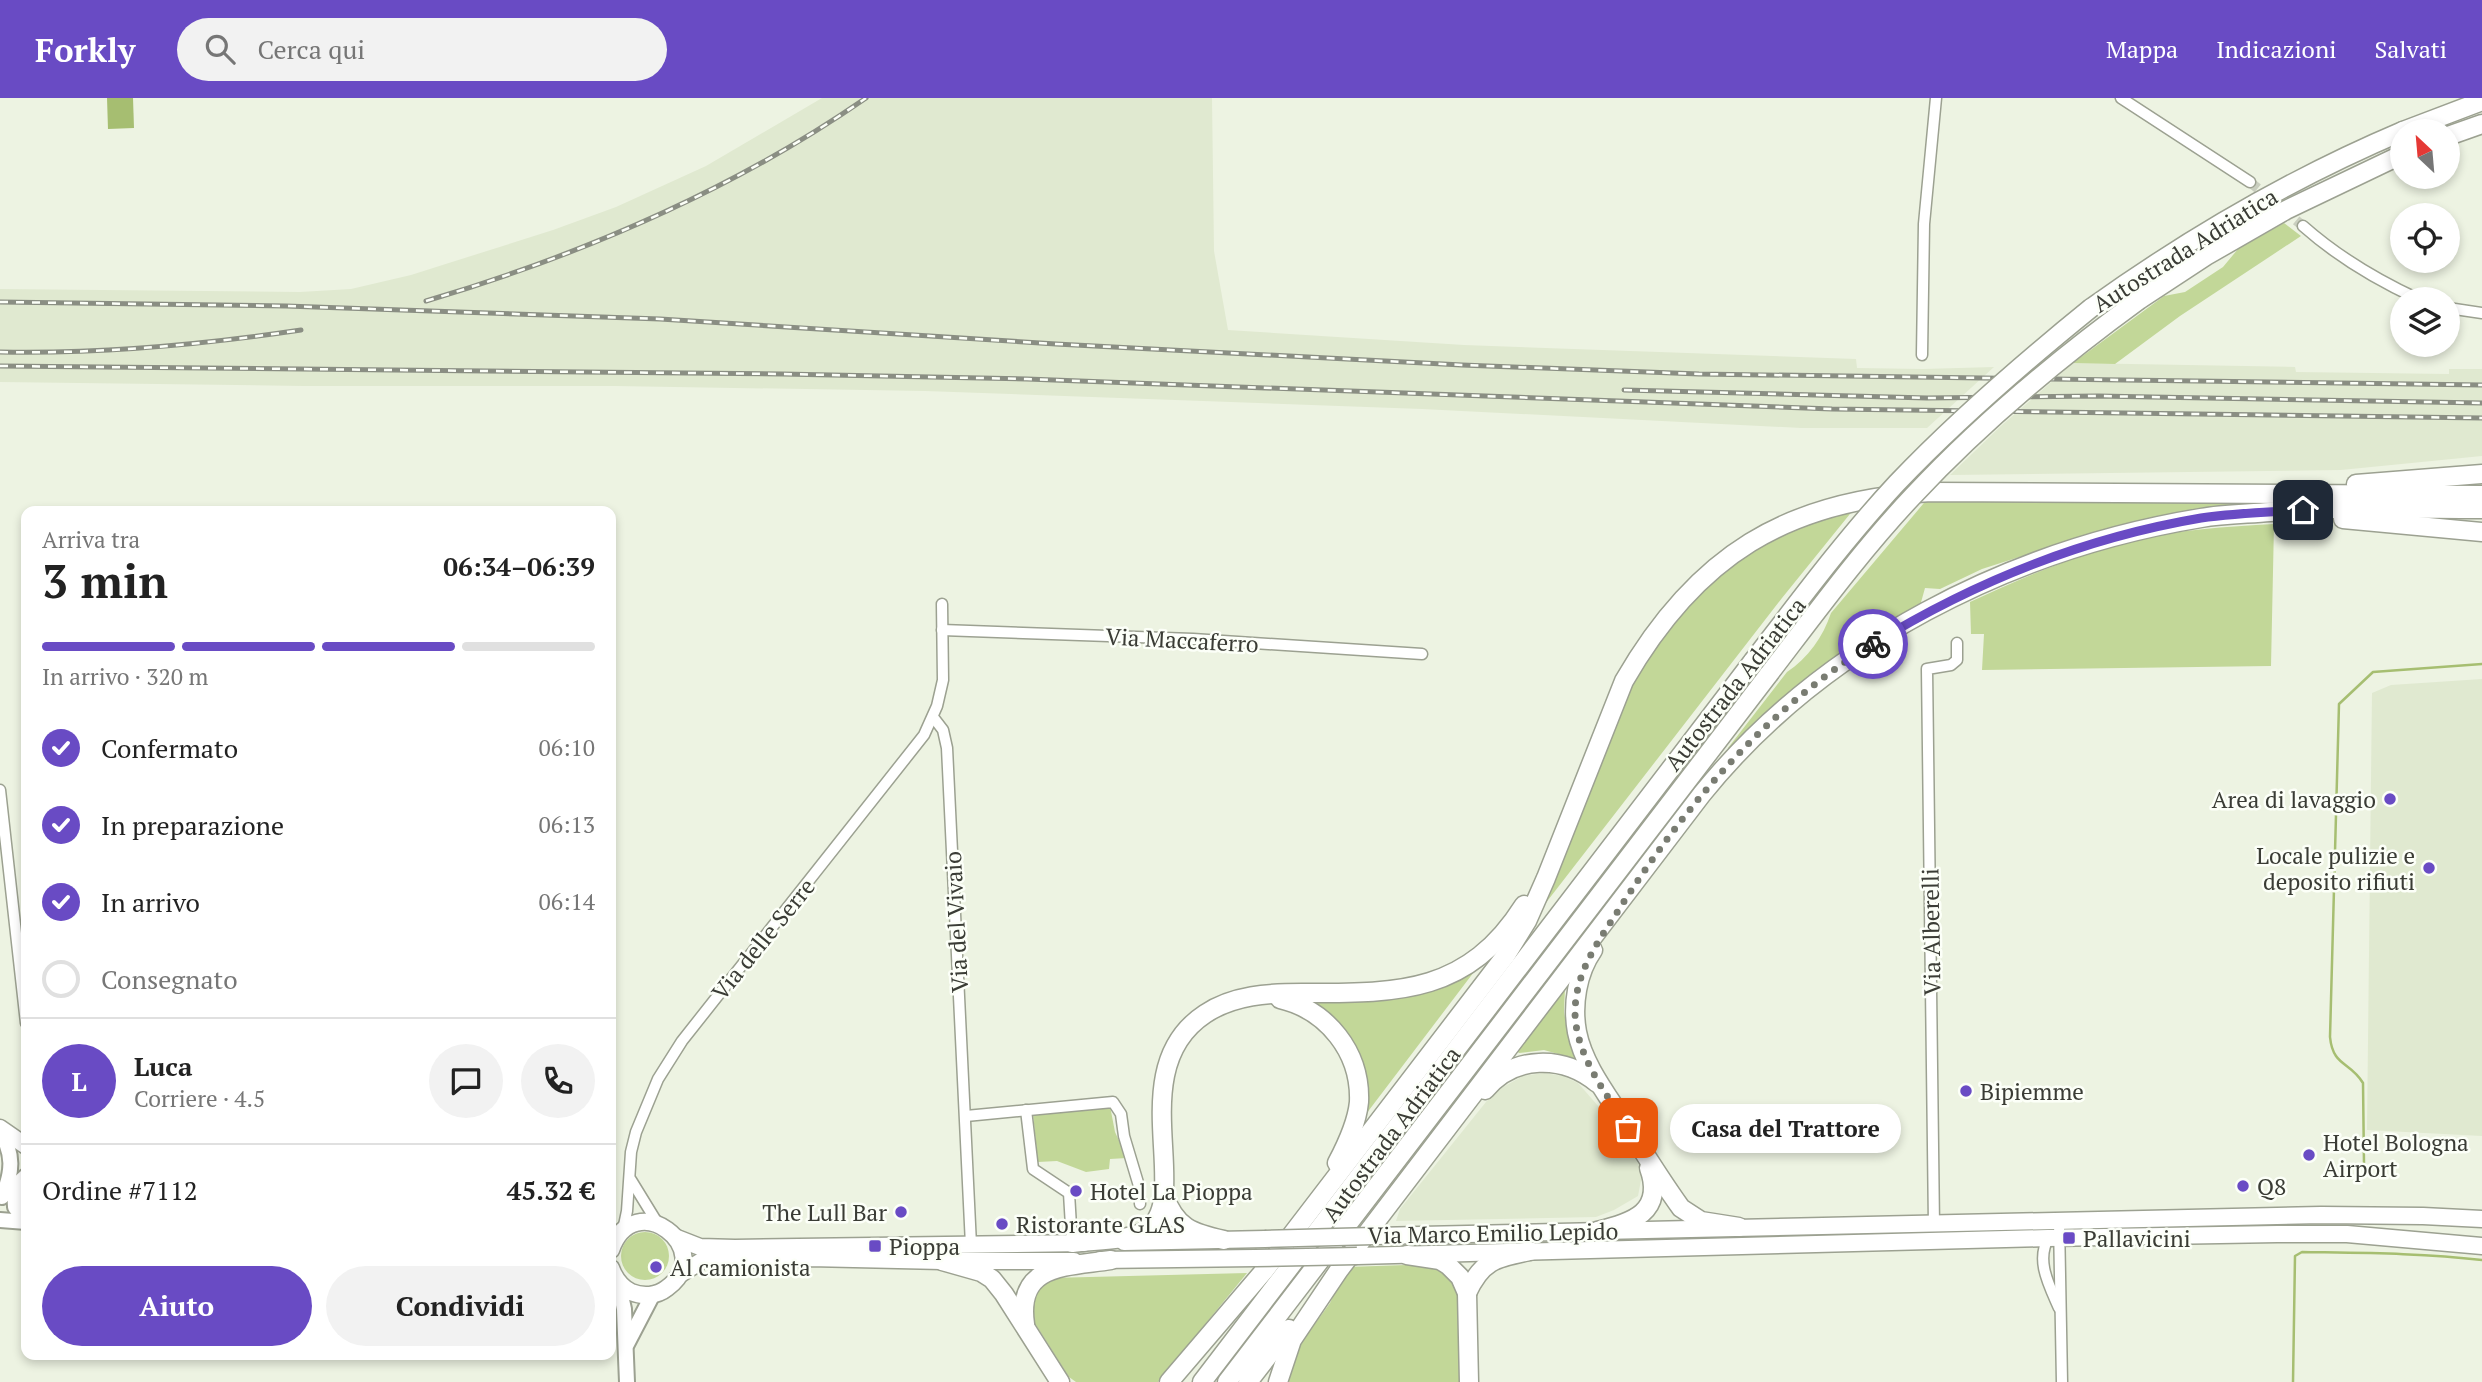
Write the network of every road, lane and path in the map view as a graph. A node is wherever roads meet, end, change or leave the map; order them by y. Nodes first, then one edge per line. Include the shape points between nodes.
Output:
1 (1936, 98) edge
2 (2122, 98) edge
3 (2482, 101) edge
4 (2435, 119) edge
5 (2482, 124) edge
6 (2460, 132) edge
7 (2390, 137) edge
8 (2390, 160) edge
9 (2250, 182) tunnel mouth
10 (2303, 226) tunnel mouth
11 (2396, 287) edge
12 (2460, 310) edge
13 (2482, 313) edge
14 (1922, 355) dead end
15 (2482, 474) edge
16 (2180, 493) junction
17 (2482, 495) edge
18 (2482, 509) edge
19 (2217, 516) junction
20 (2482, 532) edge
21 (942, 604) dead end
22 (942, 630) junction
23 (1957, 643) dead end
24 (1422, 654) dead end
25 (933, 717) junction
26 (1583, 781) junction
27 (0, 790) edge
28 (1649, 863) junction
29 (21, 978) edge
30 (1263, 995) junction
31 (1601, 1086) junction
32 (1026, 1110) junction
33 (966, 1116) junction
34 (0, 1117) edge
35 (0, 1130) edge
36 (21, 1130) edge
37 (21, 1143) edge
38 (1641, 1149) junction
39 (630, 1179) junction
40 (21, 1181) edge
41 (5, 1195) edge
42 (1164, 1195) junction
43 (1140, 1204) dead end
44 (1383, 1210) junction
45 (21, 1215) edge
46 (2310, 1216) junction
47 (2482, 1219) edge
48 (0, 1220) edge
49 (1303, 1220) junction
50 (21, 1222) edge
51 (658, 1224) junction
52 (1934, 1225) junction
53 (1739, 1227) junction
54 (1597, 1231) junction
55 (2056, 1233) junction
56 (2311, 1234) junction
57 (616, 1235) edge
58 (616, 1238) edge
59 (677, 1238) junction
60 (1224, 1240) junction
61 (1935, 1242) junction
62 (1072, 1243) junction
63 (971, 1245) junction
64 (2482, 1246) edge
65 (1530, 1251) junction
66 (1407, 1255) junction
67 (1111, 1260) junction
68 (942, 1261) junction
69 (1339, 1270) junction
70 (679, 1275) junction
71 (616, 1277) edge
72 (1259, 1277) junction
73 (616, 1282) edge
74 (1467, 1293) junction
75 (653, 1294) junction
76 (2061, 1312) junction
77 (1025, 1327) junction
78 (626, 1345) junction
79 (1059, 1380) edge
80 (627, 1382) edge
81 (1169, 1382) edge
82 (1180, 1382) edge
83 (1202, 1382) edge
84 (1227, 1382) edge
85 (1248, 1382) edge
86 (1278, 1382) edge
87 (1469, 1382) edge
88 (2062, 1382) edge

1 - 14 street via 1924,224
2 - 9 street
3 - 4 highway, Autostrada Adriatica
5 - 6 highway
7 - 83 highway, Autostrada Adriatica, bridge via 2248,206 2145,270 1993,389 1897,484 1753,661
8 - 84 highway, Autostrada Adriatica, bridge via 2286,210 2139,300 2034,381 1913,496 1838,584
10 - 11 street via 2324,245
12 - 13 street
15 - 16 highway
16 - 17 highway
16 - 26 highway via 1886,494 1786,523 1721,562 1659,626 1624,681
18 - 19 highway via 2352,508
19 - 20 highway via 2327,517
19 - 28 highway via 2131,532 2035,562 1976,587 1893,632 1826,676 1756,734 1713,780
21 - 22 street
22 - 24 street, Via Maccaferro via 1193,639
22 - 25 street via 943,680
23 - 52 street, Via Alberelli via 1956,660 1951,665 1927,669
25 - 33 street, Via del Vivaio via 943,730 947,748
25 - 39 street, Via delle Serre via 918,744 666,1065 636,1132
26 - 30 highway via 1523,906 1468,965 1410,989
26 - 49 highway via 1546,878 1506,956
27 - 29 street
28 - 31 highway via 1588,956 1577,989 1577,1034
28 - 44 highway
30 - 42 highway via 1229,1001 1207,1012 1187,1029 1169,1057 1161,1102
30 - 49 highway via 1302,1005 1332,1027 1345,1045 1358,1084 1359,1104 1352,1131
31 - 38 highway
31 - 44 highway via 1577,1069 1558,1064 1533,1062 1505,1072 1490,1083
32 - 33 street
32 - 43 street via 1113,1102 1121,1114
32 - 62 street via 1033,1169 1069,1193
33 - 63 street, Via del Vivaio
34 - 36 main road
35 - 37 main road
35 - 41 main road via 11,1157
38 - 53 highway via 1681,1208 1701,1221
38 - 54 highway via 1653,1181 1646,1209 1630,1222
39 - 51 street
39 - 57 street, Via delle Serre
40 - 41 main road
41 - 45 main road
42 - 60 highway via 1181,1224 1192,1232
42 - 62 highway via 1159,1216 1146,1231
44 - 69 highway
46 - 47 main road, Via Marco Emilio Lepido
46 - 55 main road, Via Marco Emilio Lepido
46 - 56 street
48 - 50 main road
49 - 72 highway
51 - 58 main road via 640,1222
51 - 59 main road
52 - 53 main road, Via Marco Emilio Lepido
52 - 55 main road, Via Marco Emilio Lepido
52 - 61 street, Via Alberelli
53 - 54 main road, Via Marco Emilio Lepido
54 - 60 main road, Via Marco Emilio Lepido, bridge
55 - 56 main road, Via Marco Emilio Lepido
55 - 61 main road, Via Marco Emilio Lepido
55 - 76 street
55 - 76 street via 2043,1247 2042,1261
56 - 64 main road, Via Marco Emilio Lepido
59 - 63 main road, Via Marco Emilio Lepido via 700,1247
59 - 70 main road via 683,1256
60 - 62 main road, Via Marco Emilio Lepido
61 - 65 main road, Via Marco Emilio Lepido
62 - 63 main road, Via Marco Emilio Lepido
65 - 66 main road, Via Marco Emilio Lepido
65 - 74 highway via 1488,1262
66 - 67 main road, Via Marco Emilio Lepido, bridge
66 - 74 highway via 1448,1265
67 - 68 main road, Via Marco Emilio Lepido
67 - 77 highway via 1052,1269 1037,1276 1026,1293
68 - 70 main road, Via Marco Emilio Lepido via 703,1260
68 - 77 highway via 986,1275
69 - 85 highway
69 - 86 highway via 1292,1340
70 - 75 main road, Via Marco Emilio Lepido via 664,1291
71 - 75 main road via 634,1293
72 - 81 highway
72 - 82 highway
73 - 78 main road via 624,1308
74 - 87 highway
75 - 78 main road
76 - 88 street
77 - 79 highway
78 - 80 main road

